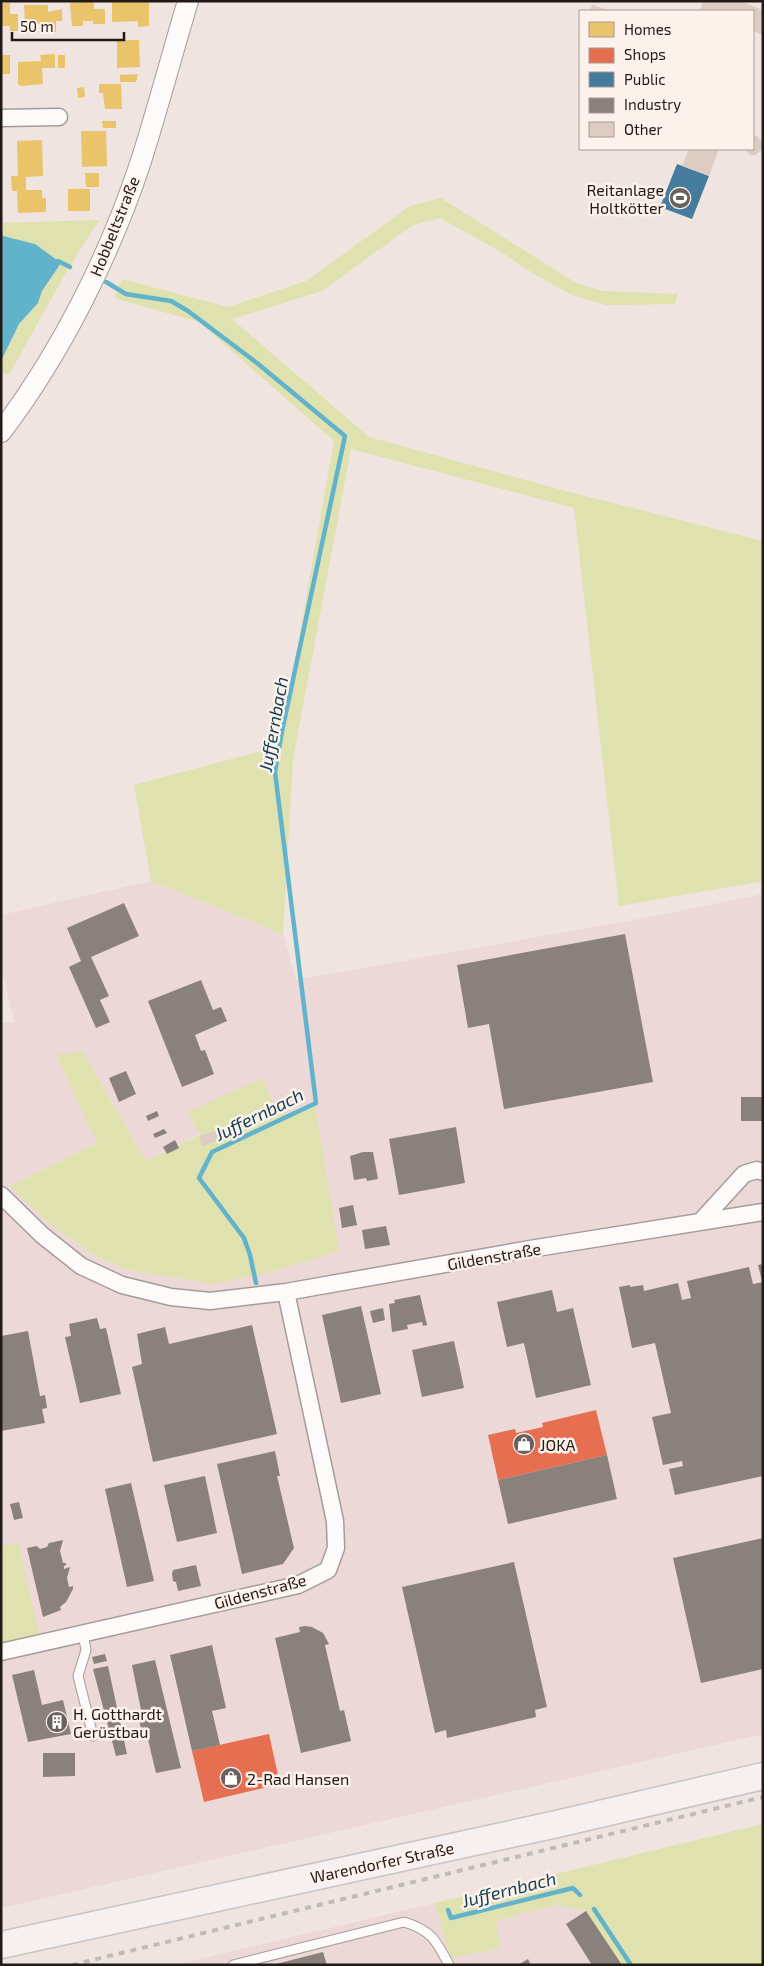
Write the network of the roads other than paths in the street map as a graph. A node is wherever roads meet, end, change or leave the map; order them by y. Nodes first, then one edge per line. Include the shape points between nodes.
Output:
1 (188, 1) edge
2 (58, 117) dead end
3 (1, 118) edge
4 (1, 432) edge
5 (763, 1172) edge
6 (1, 1195) edge
7 (763, 1212) edge
8 (702, 1220) junction
9 (286, 1292) junction
10 (83, 1634) junction
11 (1, 1652) edge
12 (93, 1736) dead end
13 (763, 1776) edge
14 (1, 1945) edge
15 (233, 1965) edge
16 (449, 1965) edge

1 - 4 street, Hobbeltstraße via 140,162 90,286 56,349
2 - 3 street
5 - 8 street via 757,1170 744,1174
6 - 9 street, Gildenstraße via 42,1235 81,1266 122,1286 210,1302
7 - 8 street, Gildenstraße
8 - 9 street, Gildenstraße
9 - 10 street, Gildenstraße via 335,1521 336,1548 328,1570 298,1585
10 - 11 street, Gildenstraße
10 - 12 lane via 86,1650 78,1676
13 - 14 main road, Warendorfer Straße
15 - 16 lane via 404,1922 429,1933

